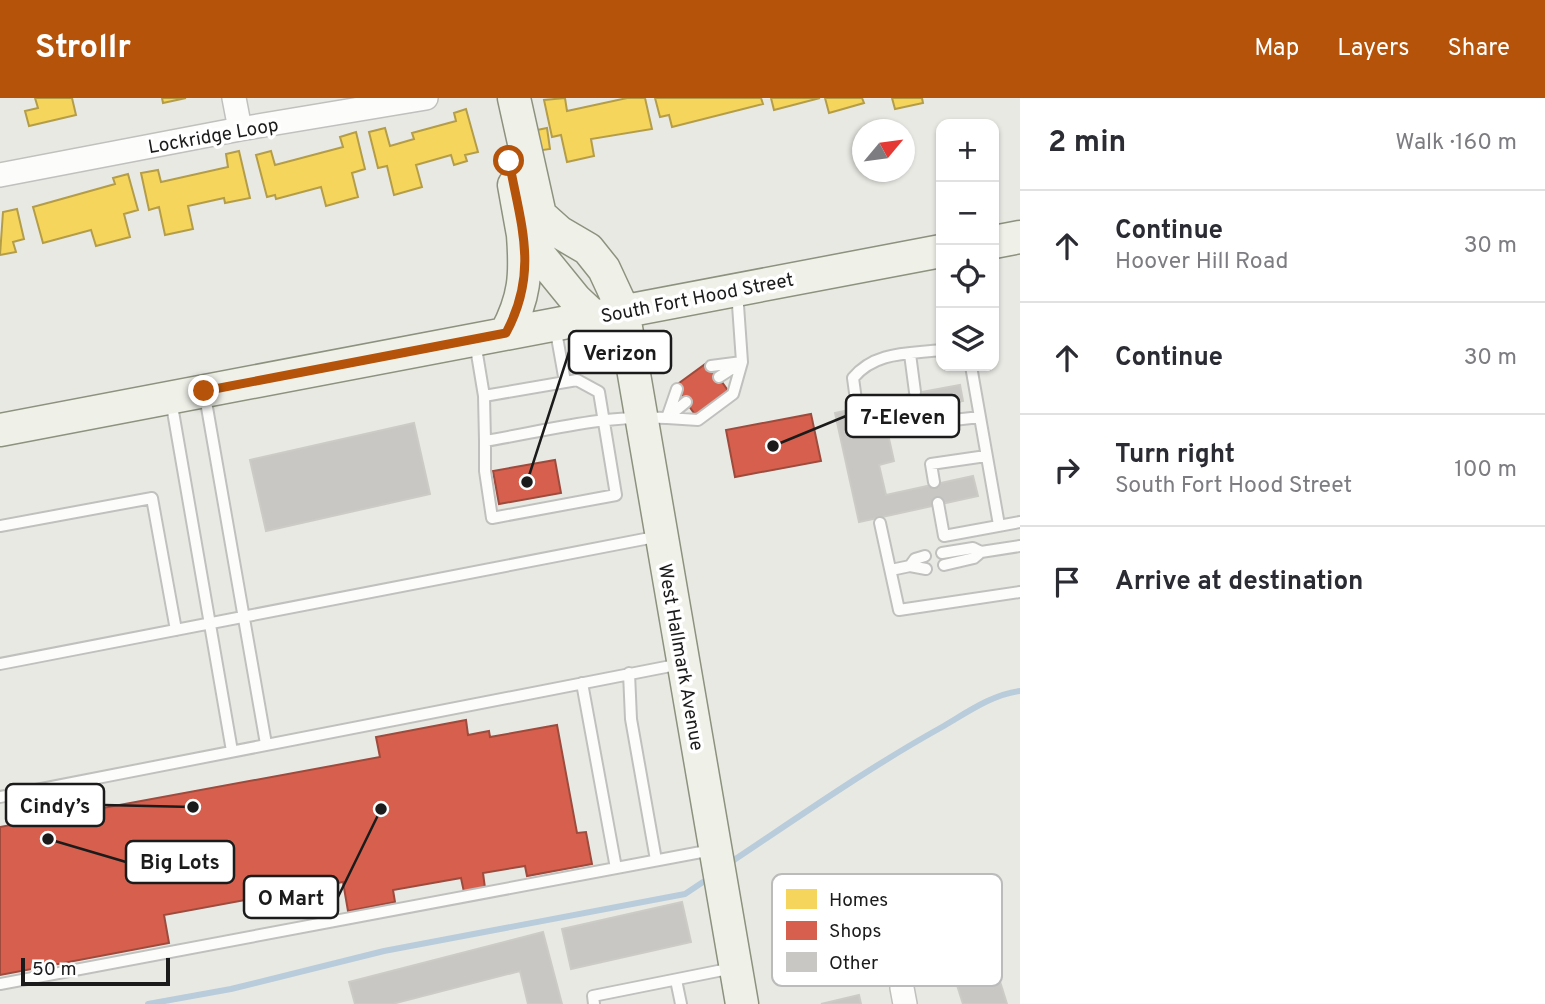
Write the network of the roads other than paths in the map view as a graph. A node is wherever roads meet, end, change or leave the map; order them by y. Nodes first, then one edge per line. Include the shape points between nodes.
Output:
1 (234, 98) edge
2 (426, 98) edge
3 (503, 98) edge
4 (514, 98) edge
5 (240, 129) junction
6 (0, 175) edge
7 (523, 235) junction
8 (1020, 237) edge
9 (999, 241) edge
10 (936, 252) edge
11 (737, 289) junction
12 (623, 310) junction
13 (593, 316) junction
14 (555, 324) junction
15 (506, 333) junction
16 (475, 339) junction
17 (936, 351) edge
18 (909, 354) junction
19 (742, 362) junction
20 (711, 366) dead end
21 (972, 371) edge
22 (719, 377) dead end
23 (565, 382) junction
24 (677, 389) dead end
25 (204, 391) junction
26 (915, 392) dead end
27 (484, 396) junction
28 (170, 397) junction
29 (856, 400) dead end
30 (686, 402) dead end
31 (918, 409) dead end
32 (653, 417) junction
33 (980, 417) junction
34 (604, 421) junction
35 (0, 430) edge
36 (485, 441) junction
37 (986, 456) junction
38 (934, 482) dead end
39 (938, 503) dead end
40 (1020, 522) edge
41 (880, 523) dead end
42 (999, 525) junction
43 (0, 526) edge
44 (661, 536) junction
45 (1020, 546) edge
46 (981, 552) junction
47 (942, 553) dead end
48 (925, 556) dead end
49 (944, 565) dead end
50 (910, 566) junction
51 (926, 569) dead end
52 (891, 570) junction
53 (1020, 592) edge
54 (244, 617) junction
55 (210, 623) junction
56 (176, 630) junction
57 (0, 664) edge
58 (683, 664) junction
59 (629, 673) junction
60 (582, 683) junction
61 (266, 744) junction
62 (232, 751) junction
63 (0, 797) edge
64 (715, 849) junction
65 (656, 860) junction
66 (616, 868) junction
67 (736, 968) junction
68 (676, 980) junction
69 (0, 984) edge
70 (594, 1004) edge
71 (681, 1004) edge
72 (742, 1004) edge

1 - 5 street
2 - 5 street, Lockridge Loop
3 - 7 street via 499,106
4 - 12 street, West Hallmark Avenue via 540,215 588,249 604,269
5 - 6 street, Lockridge Loop
7 - 13 street
7 - 15 street via 526,276
8 - 9 street
10 - 11 street, South Fort Hood Street
11 - 12 street, South Fort Hood Street
11 - 19 lane
12 - 13 street, South Fort Hood Street
12 - 32 street, West Hallmark Avenue
13 - 14 street, South Fort Hood Street
14 - 15 street, South Fort Hood Street
14 - 23 lane
15 - 16 street, South Fort Hood Street
16 - 25 street, South Fort Hood Street
16 - 27 lane
17 - 18 lane
18 - 26 lane
18 - 29 lane via 884,356 863,365 853,378
19 - 20 lane
19 - 22 lane
19 - 32 lane via 733,394 698,420
21 - 33 lane
23 - 27 lane
23 - 34 lane via 577,380 599,392
24 - 32 lane
25 - 28 street, South Fort Hood Street
25 - 54 lane
27 - 36 lane
28 - 35 street, South Fort Hood Street
28 - 55 lane
30 - 32 lane
31 - 33 lane via 927,423
32 - 34 lane
32 - 44 street, West Hallmark Avenue
33 - 37 lane
34 - 36 lane
34 - 36 lane via 616,495 492,518
37 - 38 lane via 931,464
37 - 42 lane
39 - 42 lane via 944,536
40 - 42 lane
41 - 52 lane
43 - 56 lane via 152,498
44 - 54 lane
44 - 58 street, West Hallmark Avenue
45 - 46 lane
46 - 47 lane via 973,548
46 - 49 lane
48 - 50 lane
50 - 51 lane
50 - 52 lane
52 - 53 lane via 899,610
54 - 55 lane
54 - 61 lane
55 - 56 lane
55 - 62 lane
56 - 57 lane
58 - 59 lane
58 - 64 street, West Hallmark Avenue
59 - 60 lane
59 - 65 lane via 631,719
60 - 61 lane
60 - 66 lane
61 - 62 lane
62 - 63 lane
64 - 65 lane
64 - 67 street, West Hallmark Avenue
65 - 66 lane
66 - 69 lane
67 - 68 lane
67 - 72 street, West Hallmark Avenue
68 - 70 lane via 593,996
68 - 71 lane

